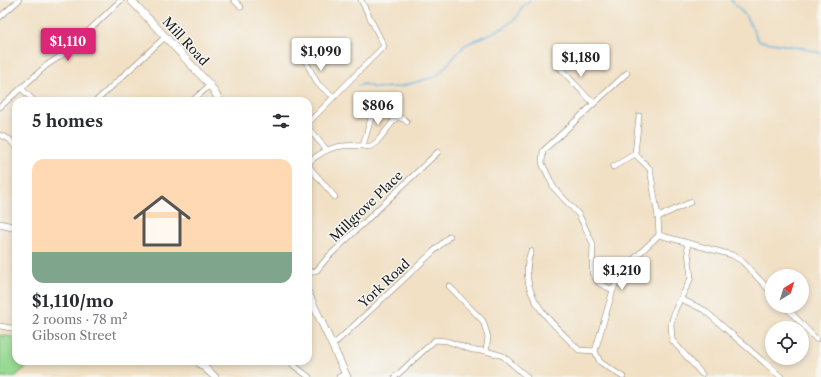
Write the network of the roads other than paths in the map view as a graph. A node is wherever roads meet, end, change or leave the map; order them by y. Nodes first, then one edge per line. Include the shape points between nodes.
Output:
1 (19, 0) edge
2 (121, 0) edge
3 (131, 0) edge
4 (234, 0) edge
5 (361, 0) edge
6 (241, 7) dead end
7 (0, 18) edge
8 (165, 37) junction
9 (301, 53) dead end
10 (556, 64) dead end
11 (627, 73) dead end
12 (210, 85) junction
13 (21, 88) junction
14 (334, 96) junction
15 (30, 97) edge
16 (100, 97) edge
17 (196, 97) edge
18 (218, 97) edge
19 (593, 103) junction
20 (0, 108) edge
21 (639, 116) dead end
22 (396, 118) junction
23 (312, 119) edge
24 (407, 122) dead end
25 (312, 133) edge
26 (0, 135) edge
27 (12, 142) edge
28 (364, 146) junction
29 (326, 149) junction
30 (438, 152) dead end
31 (635, 154) junction
32 (312, 160) edge
33 (613, 167) dead end
34 (312, 170) edge
35 (335, 197) dead end
36 (691, 202) dead end
37 (658, 217) junction
38 (0, 224) edge
39 (12, 227) edge
40 (450, 236) dead end
41 (659, 236) junction
42 (687, 243) junction
43 (531, 250) dead end
44 (312, 272) edge
45 (449, 286) dead end
46 (765, 286) edge
47 (613, 290) junction
48 (681, 299) junction
49 (312, 302) edge
50 (792, 313) edge
51 (0, 326) edge
52 (12, 328) edge
53 (816, 339) dead end
54 (332, 346) junction
55 (486, 351) junction
56 (595, 351) junction
57 (202, 365) edge
58 (293, 365) dead end
59 (702, 374) dead end
60 (344, 376) edge
61 (215, 377) edge
62 (309, 377) edge
63 (395, 377) edge
64 (527, 377) edge
65 (623, 377) edge
66 (781, 377) edge

1 - 7 street
2 - 13 street via 65,53
3 - 8 street, Mill Road
4 - 6 street
5 - 14 street via 384,46
8 - 12 street, Mill Road
8 - 16 street
9 - 14 street via 318,84
10 - 19 street
11 - 19 street
12 - 17 street
12 - 18 street, Mill Road
13 - 15 street
13 - 20 street
14 - 23 street
19 - 47 street via 543,151 542,162 554,188 579,215 593,244 592,273 600,284
21 - 31 street
22 - 24 street
22 - 28 street via 376,142 369,147
22 - 28 street via 377,114 371,118
25 - 29 street
26 - 27 street
28 - 29 street via 350,145
29 - 32 street
30 - 44 street, Millgrove Place via 321,266
31 - 33 street
31 - 37 street via 650,169
34 - 35 street
36 - 37 street
37 - 41 street
38 - 39 street
40 - 54 street, York Road
41 - 42 street
41 - 47 street via 621,271
42 - 46 street via 732,255 742,261
42 - 48 street via 691,278
43 - 56 street via 528,282 531,295 540,310 579,350
45 - 55 street via 483,321 488,338
47 - 56 street
48 - 59 street via 671,324 672,340
48 - 66 street via 704,310
49 - 54 street
50 - 53 street
51 - 52 street
54 - 60 street
55 - 63 street via 435,340
55 - 64 street via 503,356
56 - 65 street via 600,362
57 - 61 street
58 - 62 street

